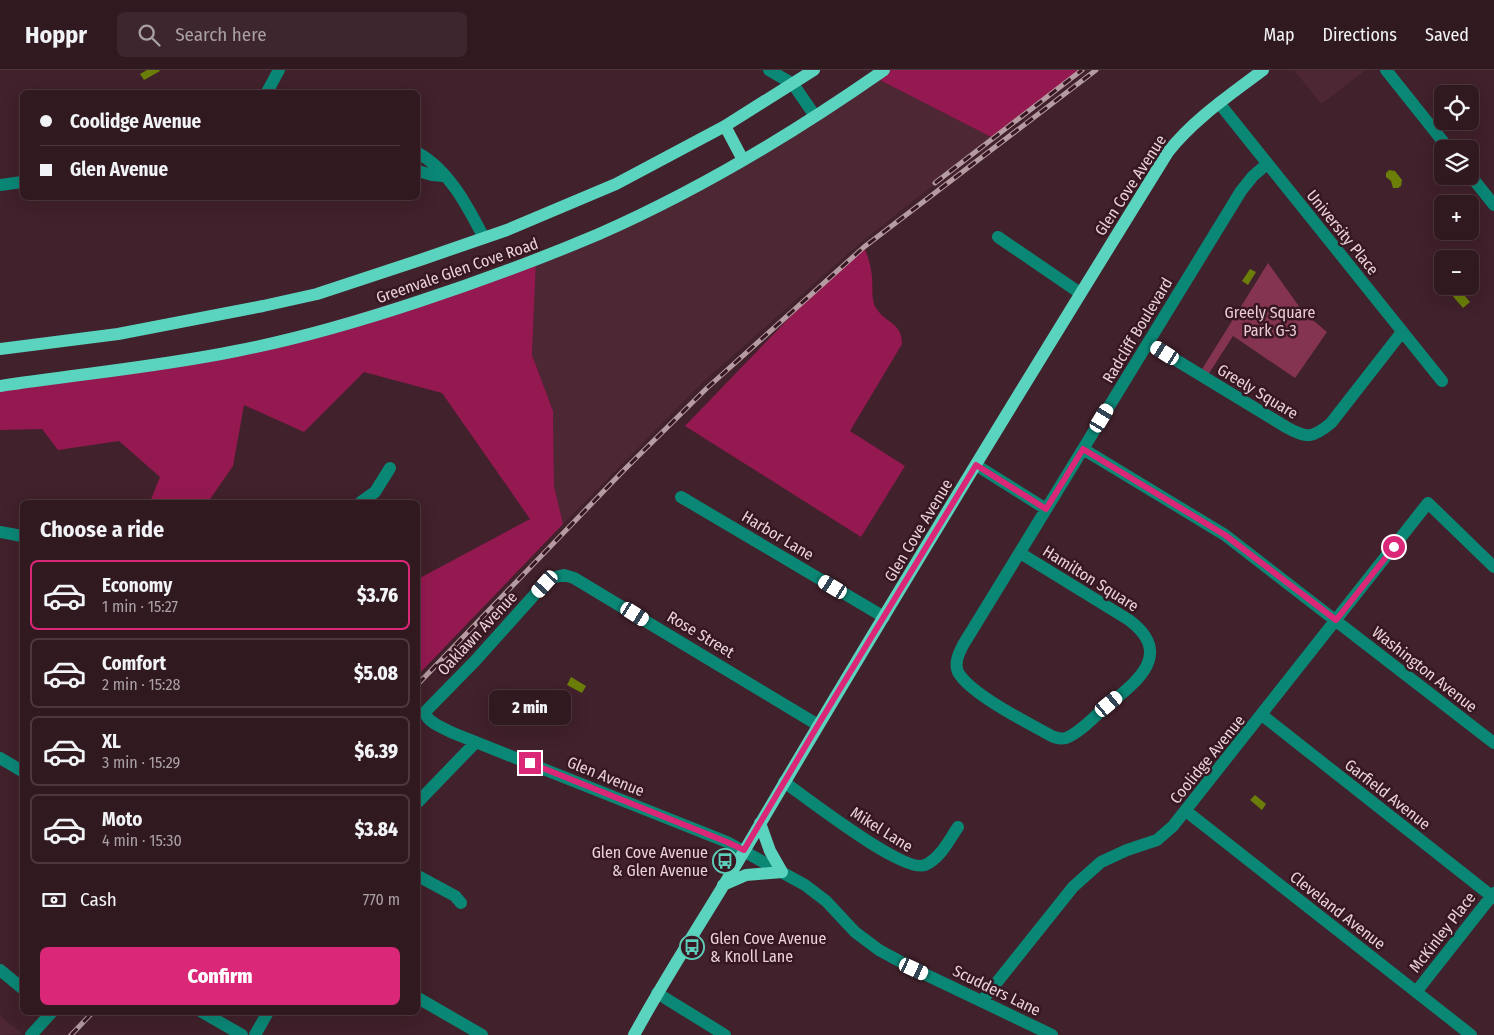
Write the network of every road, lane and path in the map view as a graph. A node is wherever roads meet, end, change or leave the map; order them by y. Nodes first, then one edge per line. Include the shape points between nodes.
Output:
1 (280, 70) edge
2 (769, 70) edge
3 (814, 70) edge
4 (884, 70) edge
5 (1263, 70) edge
6 (1386, 70) edge
7 (792, 84) junction
8 (268, 90) edge
9 (1219, 103) junction
10 (815, 116) junction
11 (726, 126) junction
12 (1442, 140) edge
13 (420, 154) edge
14 (743, 160) junction
15 (1267, 164) junction
16 (420, 172) edge
17 (444, 176) junction
18 (20, 182) edge
19 (0, 185) edge
20 (1478, 185) edge
21 (1494, 206) edge
22 (998, 237) dead end
23 (484, 238) junction
24 (1080, 293) junction
25 (1402, 332) junction
26 (1148, 343) junction
27 (0, 349) edge
28 (1442, 381) dead end
29 (0, 386) edge
30 (1083, 449) junction
31 (976, 465) junction
32 (390, 468) dead end
33 (681, 497) dead end
34 (364, 500) edge
35 (1046, 509) junction
36 (0, 532) edge
37 (20, 536) edge
38 (1020, 553) junction
39 (1494, 568) edge
40 (564, 576) joint
41 (884, 617) junction
42 (1336, 620) junction
43 (961, 674) joint
44 (439, 698) joint
45 (1262, 715) junction
46 (818, 725) junction
47 (476, 742) junction
48 (1494, 744) edge
49 (0, 758) edge
50 (20, 770) edge
51 (784, 782) junction
52 (420, 800) edge
53 (1186, 811) junction
54 (760, 823) junction
55 (958, 827) dead end
56 (744, 850) junction
57 (782, 872) junction
58 (420, 877) edge
59 (723, 885) junction
60 (1493, 896) edge
61 (461, 904) dead end
62 (0, 970) edge
63 (20, 986) edge
64 (1416, 992) junction
65 (657, 993) junction
66 (420, 999) edge
67 (982, 1001) junction
68 (49, 1015) edge
69 (207, 1015) edge
70 (266, 1015) edge
71 (34, 1031) edge
72 (21, 1035) edge
73 (242, 1035) edge
74 (255, 1035) edge
75 (482, 1035) edge
76 (634, 1035) edge
77 (725, 1035) edge
78 (1052, 1035) edge
79 (1471, 1035) edge

1 - 8 street
2 - 7 street
3 - 7 main road, Greenvale Glen Cove Road
4 - 10 main road, Greenvale Glen Cove Road
5 - 9 main road, Glen Cove Avenue
6 - 12 street
7 - 10 street
7 - 11 main road, Greenvale Glen Cove Road
9 - 15 street, University Place
9 - 24 main road, Glen Cove Avenue via 1168,152
10 - 14 main road, Greenvale Glen Cove Road
11 - 14 main road
11 - 23 main road, Greenvale Glen Cove Road via 616,184
13 - 17 street
14 - 29 main road, Greenvale Glen Cove Road via 600,234 470,284 370,317 236,351 137,369
15 - 25 street, University Place
15 - 26 street, Radcliff Boulevard via 1241,191
16 - 17 street
17 - 23 street via 461,195
18 - 19 street
20 - 21 street
22 - 24 street
23 - 27 main road, Greenvale Glen Cove Road via 317,294 118,334
24 - 31 main road, Glen Cove Avenue
25 - 26 street, Greely Square via 1331,422 1320,433 1307,436 1286,427
25 - 28 street, University Place
26 - 30 street, Radcliff Boulevard
30 - 35 street, Radcliff Boulevard
30 - 42 street, Washington Avenue via 1225,535
31 - 35 street
31 - 41 main road, Glen Cove Avenue
32 - 34 street via 375,492
33 - 41 street, Harbor Lane
35 - 38 street, Radcliff Boulevard
36 - 37 street
38 - 43 street, Radcliff Boulevard via 963,645 957,663
38 - 43 street, Hamilton Square via 1138,627 1149,647 1149,662 1138,680 1081,728 1060,739 995,704
39 - 42 street, Coolidge Avenue via 1428,504
40 - 44 street, Oaklawn Avenue via 551,578
40 - 46 street, Rose Street via 574,578 619,604
41 - 46 main road, Glen Cove Avenue
42 - 45 street, Coolidge Avenue
42 - 48 street, Washington Avenue
44 - 47 street, Glen Avenue via 425,712 428,720
45 - 53 street, Coolidge Avenue
45 - 60 street, Garfield Avenue
46 - 51 main road, Glen Cove Avenue
47 - 52 street
47 - 56 street, Glen Avenue
49 - 50 street
51 - 54 main road, Glen Cove Avenue
51 - 55 street, Mikel Lane via 853,831 912,866 931,862
53 - 64 street, Cleveland Avenue
53 - 67 street, Coolidge Avenue via 1157,840 1101,862 1073,886
54 - 56 main road, Glen Cove Avenue
54 - 57 main road
56 - 57 street, Scudders Lane
56 - 59 main road, Glen Cove Avenue
57 - 59 main road via 746,875
57 - 67 street, Scudders Lane via 826,901 855,932 879,950
58 - 61 street via 455,896
59 - 65 main road, Glen Cove Avenue
60 - 64 street, McKinley Place
62 - 63 street
64 - 79 street, Cleveland Avenue
65 - 76 main road, Glen Cove Avenue
65 - 77 street
66 - 75 street
67 - 78 street, Scudders Lane
68 - 71 street
69 - 73 street
70 - 74 street
71 - 72 street

